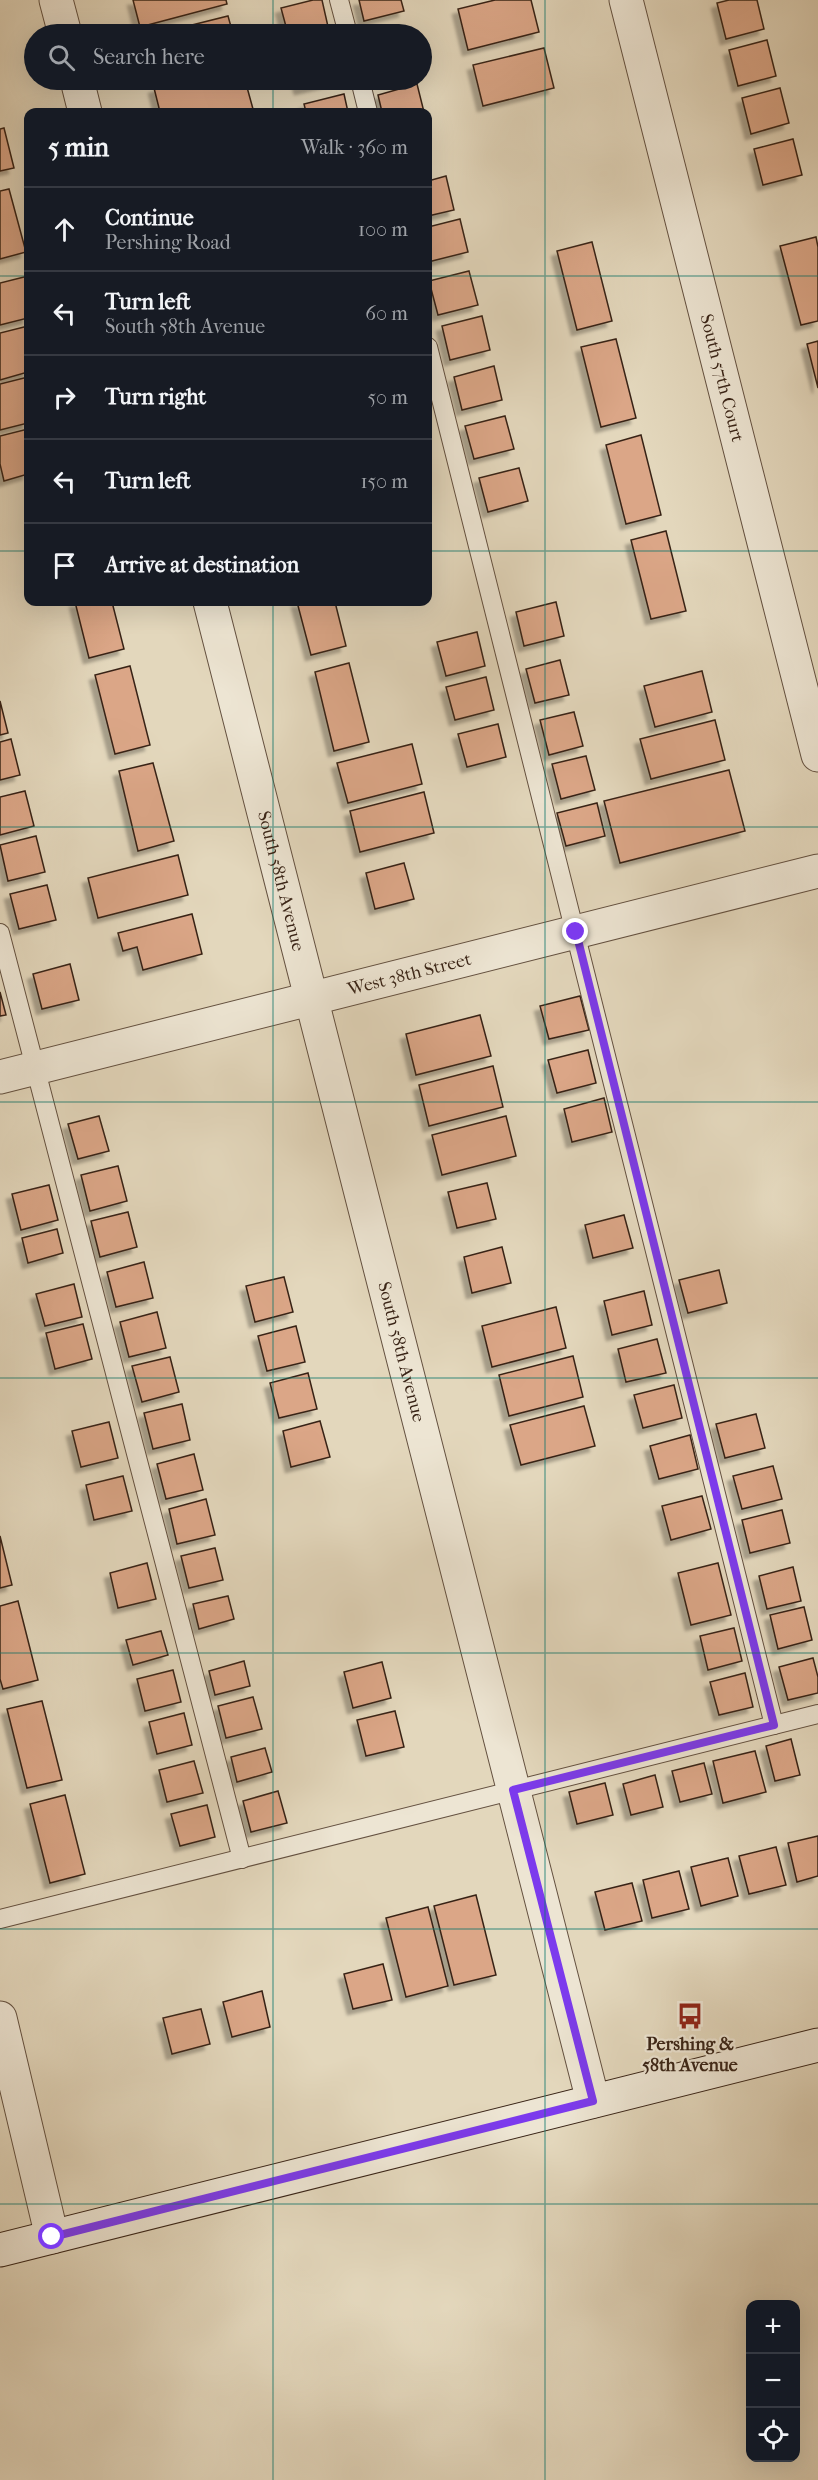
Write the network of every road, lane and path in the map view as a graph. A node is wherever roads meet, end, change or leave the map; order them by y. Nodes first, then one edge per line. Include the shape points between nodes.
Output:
1 (56, 0) edge
2 (339, 0) edge
3 (626, 0) edge
4 (62, 24) edge
5 (345, 24) edge
6 (80, 90) edge
7 (362, 90) edge
8 (84, 108) edge
9 (367, 108) edge
10 (432, 363) edge
11 (211, 606) edge
12 (818, 755) edge
13 (818, 871) edge
14 (576, 932) junction
15 (0, 933) edge
16 (312, 998) junction
17 (34, 1069) junction
18 (0, 1077) edge
19 (818, 1714) edge
20 (774, 1725) junction
21 (513, 1790) junction
22 (242, 1859) junction
23 (0, 1919) edge
24 (0, 2018) edge
25 (818, 2044) edge
26 (593, 2101) junction
27 (52, 2237) junction
28 (0, 2250) edge

1 - 4 street
2 - 5 lane
3 - 12 street, South 57th Court
6 - 8 street
7 - 9 lane
10 - 14 lane
11 - 16 street, South 58th Avenue
13 - 14 street, West 38th Street
14 - 16 street, West 38th Street
14 - 20 lane
15 - 17 lane
16 - 17 street, West 38th Street
16 - 21 street, South 58th Avenue
17 - 18 street, West 38th Street
17 - 22 lane
19 - 20 lane
20 - 21 lane
21 - 22 lane
21 - 26 street, South 58th Avenue
22 - 23 lane
24 - 27 street
25 - 26 street
26 - 27 street
27 - 28 street

